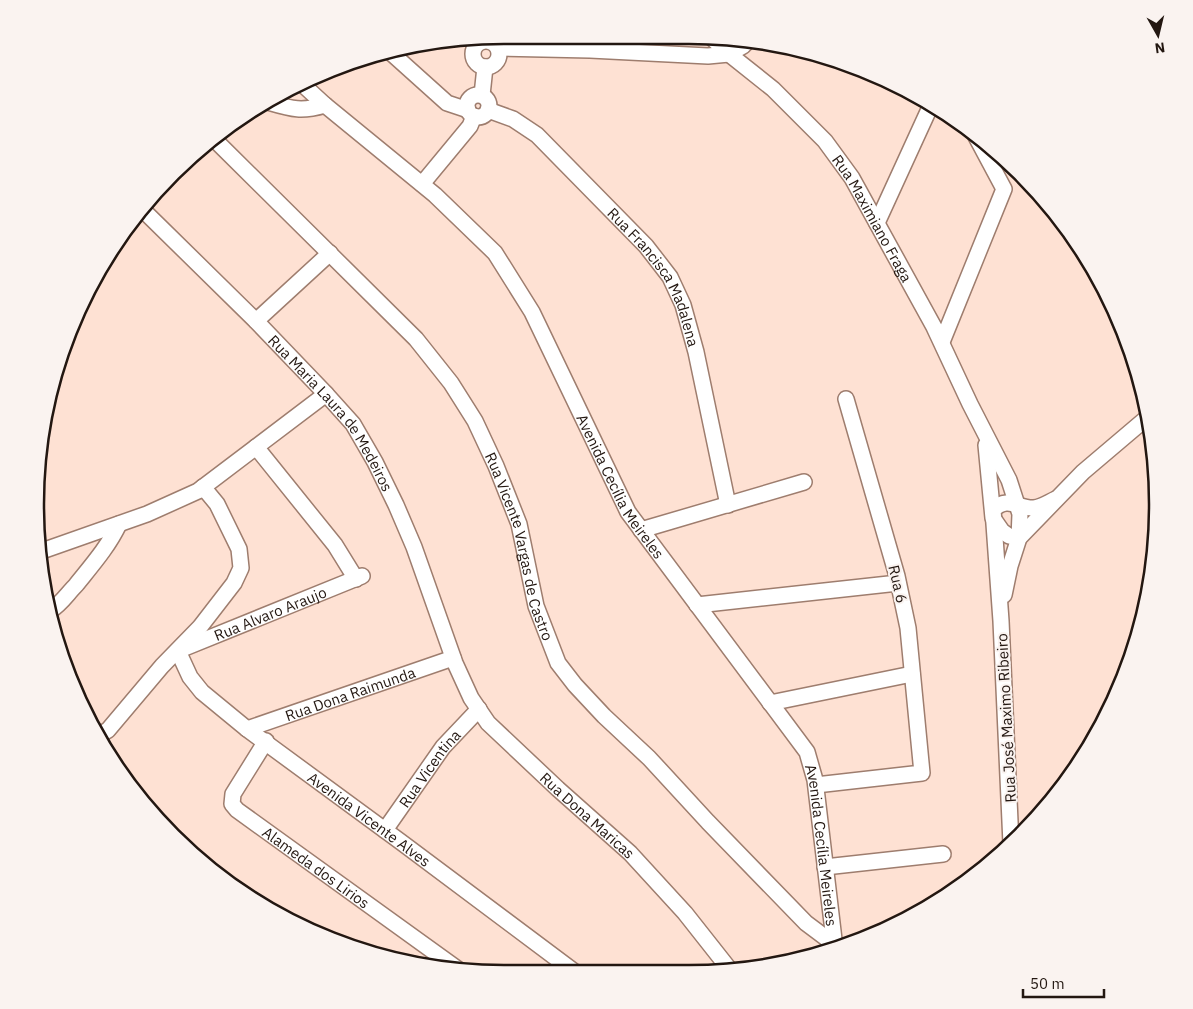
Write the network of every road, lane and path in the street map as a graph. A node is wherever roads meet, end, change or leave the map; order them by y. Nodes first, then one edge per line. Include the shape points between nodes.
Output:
1 (495, 44) edge
2 (586, 44) edge
3 (470, 45) edge
4 (719, 45) edge
5 (741, 47) edge
6 (498, 48) junction
7 (590, 50) junction
8 (729, 54) junction
9 (396, 57) edge
10 (485, 67) junction
11 (307, 88) edge
12 (482, 95) junction
13 (276, 104) edge
14 (325, 105) junction
15 (488, 110) junction
16 (928, 111) edge
17 (471, 113) junction
18 (219, 143) edge
19 (984, 151) edge
20 (422, 184) junction
21 (148, 214) edge
22 (877, 223) junction
23 (330, 253) junction
24 (256, 321) junction
25 (942, 342) junction
26 (326, 394) junction
27 (846, 399) dead end
28 (1141, 423) edge
29 (985, 435) junction
30 (256, 447) junction
31 (804, 482) dead end
32 (203, 487) junction
33 (1056, 499) junction
34 (1017, 504) junction
35 (728, 505) junction
36 (992, 518) junction
37 (119, 524) junction
38 (641, 530) junction
39 (1019, 538) junction
40 (46, 549) edge
41 (898, 583) junction
42 (697, 605) junction
43 (55, 606) edge
44 (1001, 621) junction
45 (178, 651) junction
46 (453, 658) junction
47 (912, 674) junction
48 (770, 704) junction
49 (479, 709) junction
50 (247, 728) junction
51 (104, 733) edge
52 (266, 742) junction
53 (816, 785) junction
54 (385, 830) junction
55 (1011, 833) edge
56 (943, 854) dead end
57 (825, 867) junction
58 (834, 942) edge
59 (830, 943) edge
60 (447, 961) edge
61 (725, 963) edge
62 (564, 965) edge

1 - 6 street
2 - 7 street
3 - 10 street via 476,62
4 - 8 street, Rua Maximiano Fraga
5 - 8 street
6 - 7 street
6 - 10 street via 497,62
7 - 8 street via 708,56
8 - 22 street, Rua Maximiano Fraga via 773,89 825,141 852,178
9 - 17 street via 447,103
10 - 12 street
11 - 14 street, Avenida Cecília Meireles
12 - 15 street via 488,101
12 - 17 street via 470,98 467,106
13 - 14 street via 297,110
14 - 20 street, Avenida Cecília Meireles
15 - 17 street via 482,116
15 - 35 street, Rua Francisca Madalena via 513,118 537,135 646,246 670,277 683,305 696,352
16 - 22 street
17 - 20 street via 470,126
18 - 23 street, Rua Vicente Vargas de Castro
19 - 25 street via 1004,189
20 - 38 street, Avenida Cecília Meireles via 495,253 532,312 628,512
21 - 24 street, Rua Maria Laura de Medeiros
22 - 25 street, Rua Maximiano Fraga
23 - 24 street
23 - 59 street, Rua Vicente Vargas de Castro via 416,339 451,383 475,421 519,524 536,606 558,663 604,716 649,758 806,923
24 - 26 street, Rua Maria Laura de Medeiros
25 - 29 street, Rua Maximiano Fraga
26 - 30 street
26 - 46 street, Rua Maria Laura de Medeiros via 353,424 396,505
27 - 41 street, Rua 6
28 - 33 street, Rua José Maximo Ribeiro
29 - 34 street, Rua Maximiano Fraga
29 - 36 street, Rua Maximiano Fraga
30 - 32 street
30 - 45 street, Rua Alvaro Araujo via 359,578
31 - 35 street
32 - 37 street via 148,514
32 - 45 street via 217,504 239,550 241,568 234,583
33 - 34 street, Rua José Maximo Ribeiro via 1034,508
33 - 39 street, Rua José Maximo Ribeiro
34 - 36 street, Rua José Maximo Ribeiro via 998,506 993,510
34 - 39 street, Rua Maximiano Fraga
35 - 38 street
36 - 39 street via 1002,531
36 - 44 street, Rua José Maximo Ribeiro
37 - 40 street
37 - 43 street via 110,543
38 - 42 street, Avenida Cecília Meireles
39 - 44 street, Rua José Maximo Ribeiro via 1005,587
41 - 42 street
41 - 47 street, Rua 6 via 908,628
42 - 48 street, Avenida Cecília Meireles
44 - 55 street, Rua José Maximo Ribeiro
45 - 50 street, Avenida Vicente Alves via 190,677 202,692
45 - 51 street
46 - 49 street, Rua Dona Maricas
46 - 50 street, Rua Dona Raimunda
47 - 48 street
47 - 53 street, Rua 6 via 922,773
48 - 53 street, Avenida Cecília Meireles via 807,752
49 - 54 street, Rua Vicentina via 443,747
49 - 61 street, Rua Dona Maricas via 488,722 544,776 630,853 685,913
50 - 52 street, Avenida Vicente Alves
52 - 54 street, Avenida Vicente Alves
52 - 60 street, Alameda dos Lirios via 233,794 232,804
53 - 57 street, Avenida Cecília Meireles
54 - 62 street, Avenida Vicente Alves
56 - 57 street
57 - 58 street, Avenida Cecília Meireles

